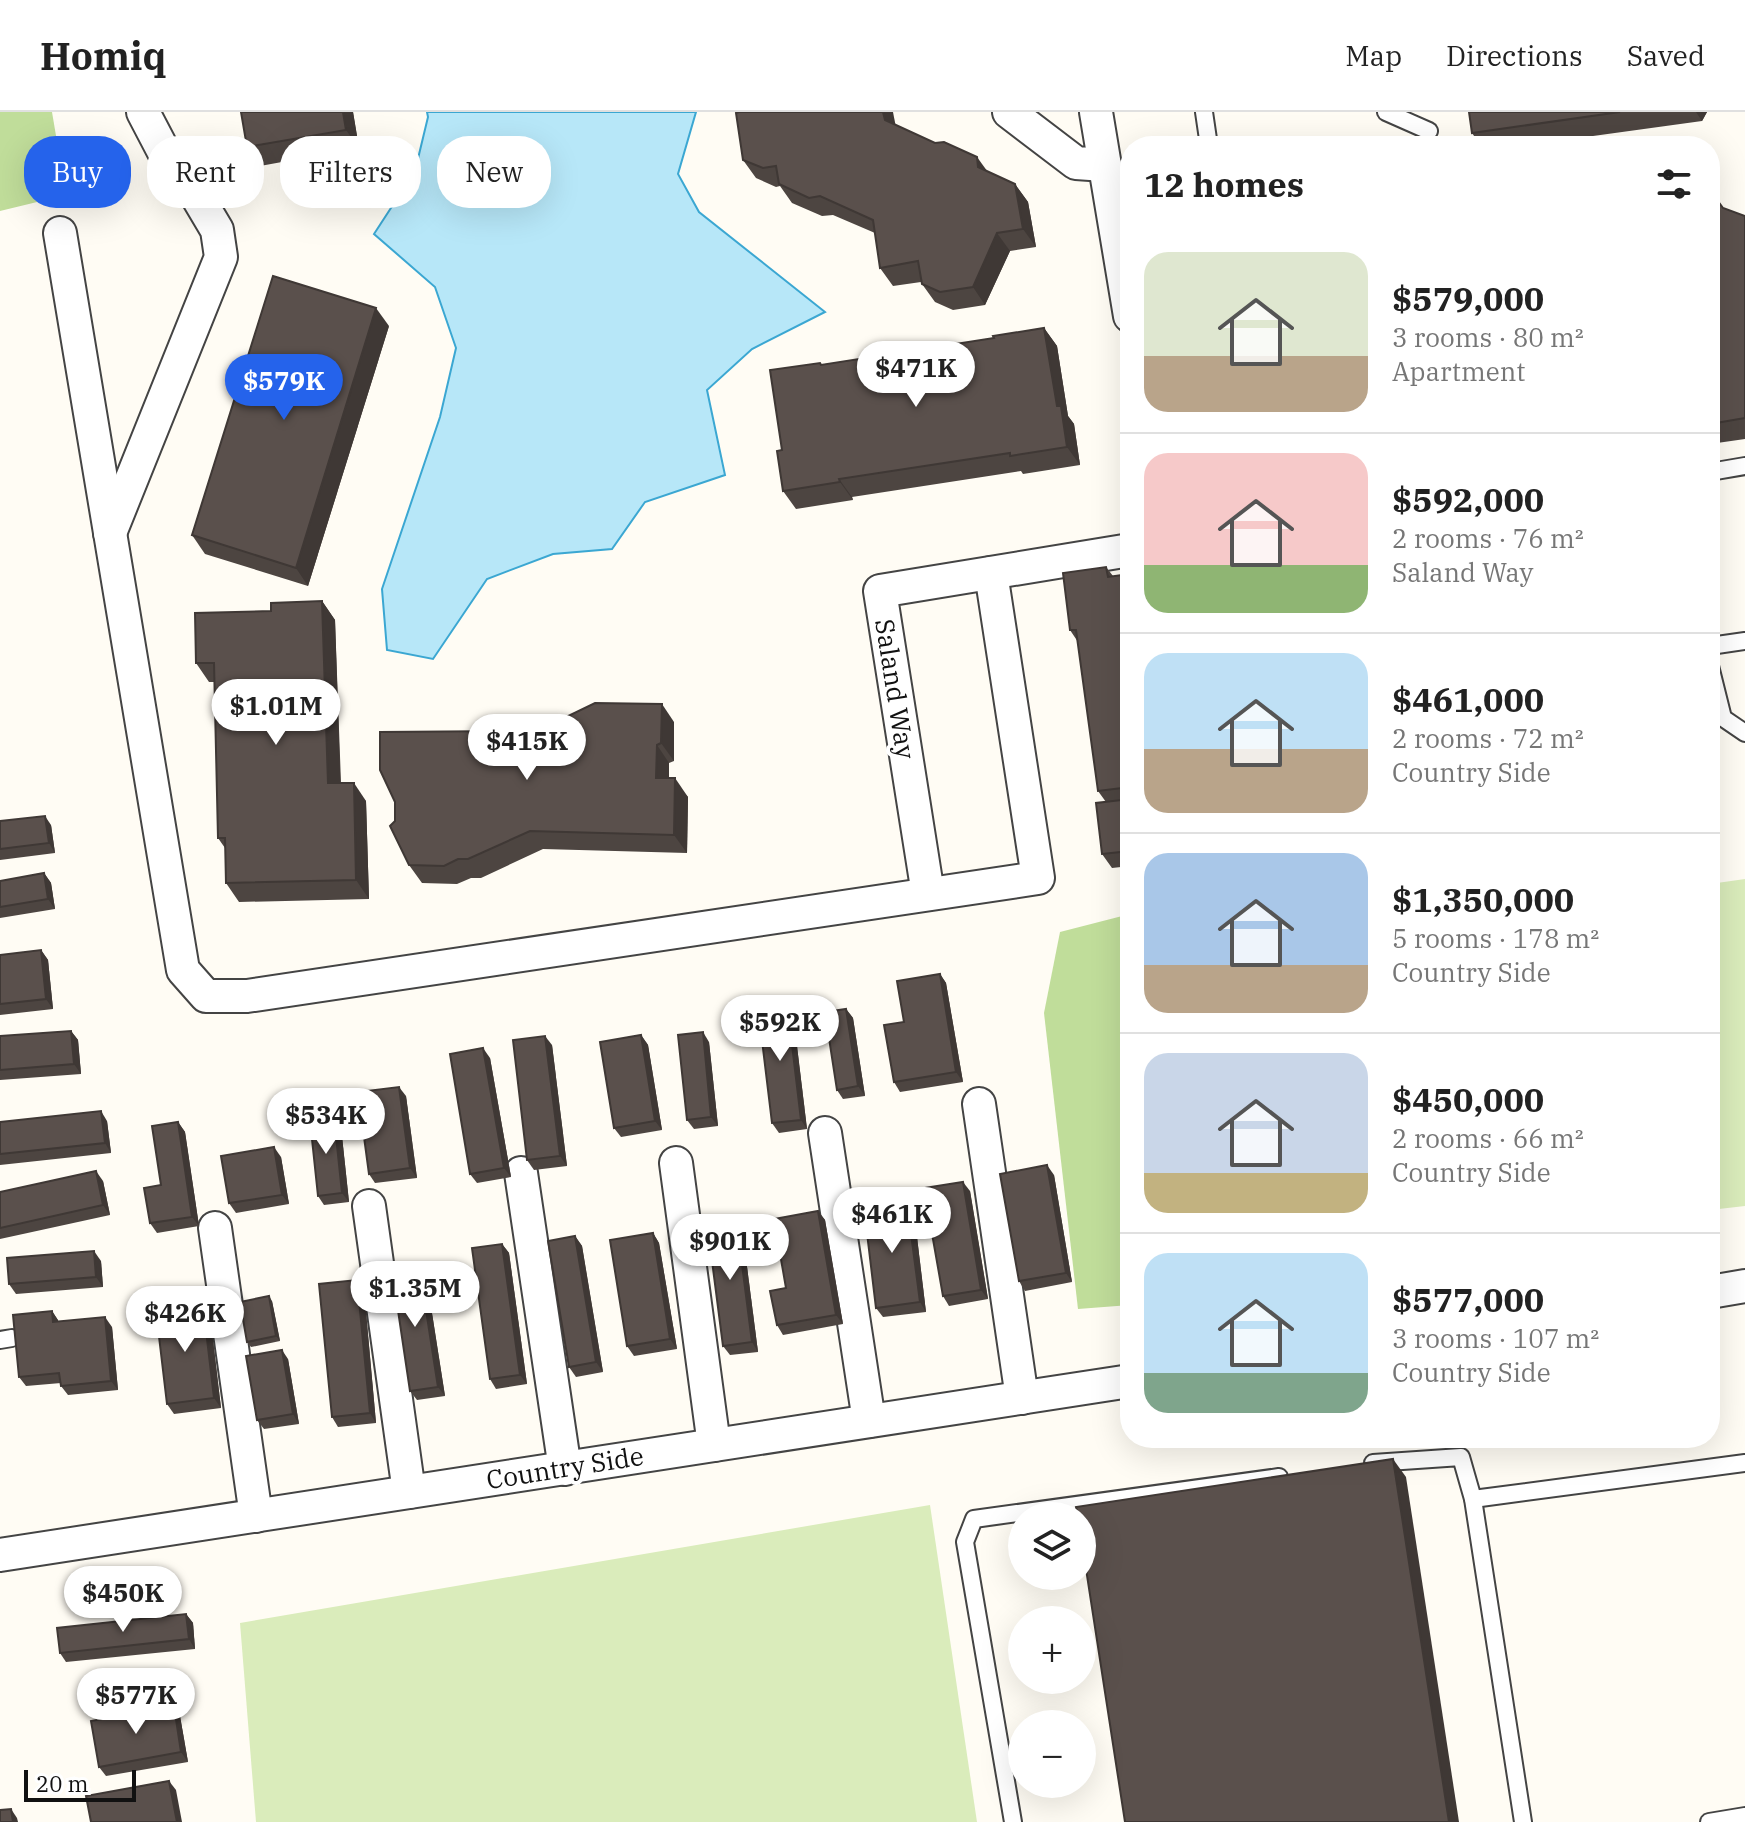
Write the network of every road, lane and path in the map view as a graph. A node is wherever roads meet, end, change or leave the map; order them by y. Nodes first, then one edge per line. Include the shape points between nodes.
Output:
1 (143, 112) edge
2 (1009, 112) edge
3 (1096, 112) edge
4 (1204, 112) edge
5 (1386, 112) edge
6 (1429, 131) dead end
7 (1208, 136) edge
8 (1105, 165) junction
9 (60, 233) dead end
10 (1120, 256) edge
11 (1745, 466) edge
12 (1720, 470) edge
13 (110, 533) junction
14 (1120, 552) edge
15 (991, 573) junction
16 (1745, 641) edge
17 (1720, 645) edge
18 (1720, 706) edge
19 (1745, 733) edge
20 (928, 894) junction
21 (979, 1104) dead end
22 (825, 1133) dead end
23 (676, 1163) dead end
24 (521, 1173) dead end
25 (369, 1206) dead end
26 (215, 1228) dead end
27 (1745, 1286) edge
28 (1720, 1290) edge
29 (1120, 1383) edge
30 (1022, 1398) junction
31 (869, 1421) junction
32 (714, 1445) junction
33 (1745, 1463) edge
34 (1358, 1465) edge
35 (565, 1469) junction
36 (1297, 1474) edge
37 (409, 1492) junction
38 (1473, 1499) junction
39 (256, 1516) junction
40 (0, 1555) edge
41 (1745, 1816) edge
42 (1013, 1822) edge
43 (1523, 1822) edge
44 (1709, 1822) edge

1 - 13 street via 217,230 221,257
2 - 8 street via 1076,163
3 - 8 street
4 - 7 lane
5 - 6 lane
8 - 10 street
9 - 13 street
11 - 12 lane
13 - 20 street via 183,970 206,996 247,996
14 - 15 street, Saland Way
15 - 20 street, Saland Way via 880,591
15 - 20 street via 1038,878
16 - 17 lane
18 - 19 lane via 1723,718
21 - 30 street
22 - 31 street
23 - 32 street
24 - 35 street
25 - 37 street
26 - 39 street
27 - 28 street
29 - 30 street, Country Side
30 - 31 street, Country Side
31 - 32 street, Country Side
32 - 35 street, Country Side
33 - 38 lane
34 - 38 lane via 1461,1457
35 - 37 street, Country Side
36 - 42 lane via 974,1519 965,1542
37 - 39 street, Country Side
38 - 43 lane
39 - 40 street, Country Side
41 - 44 lane

